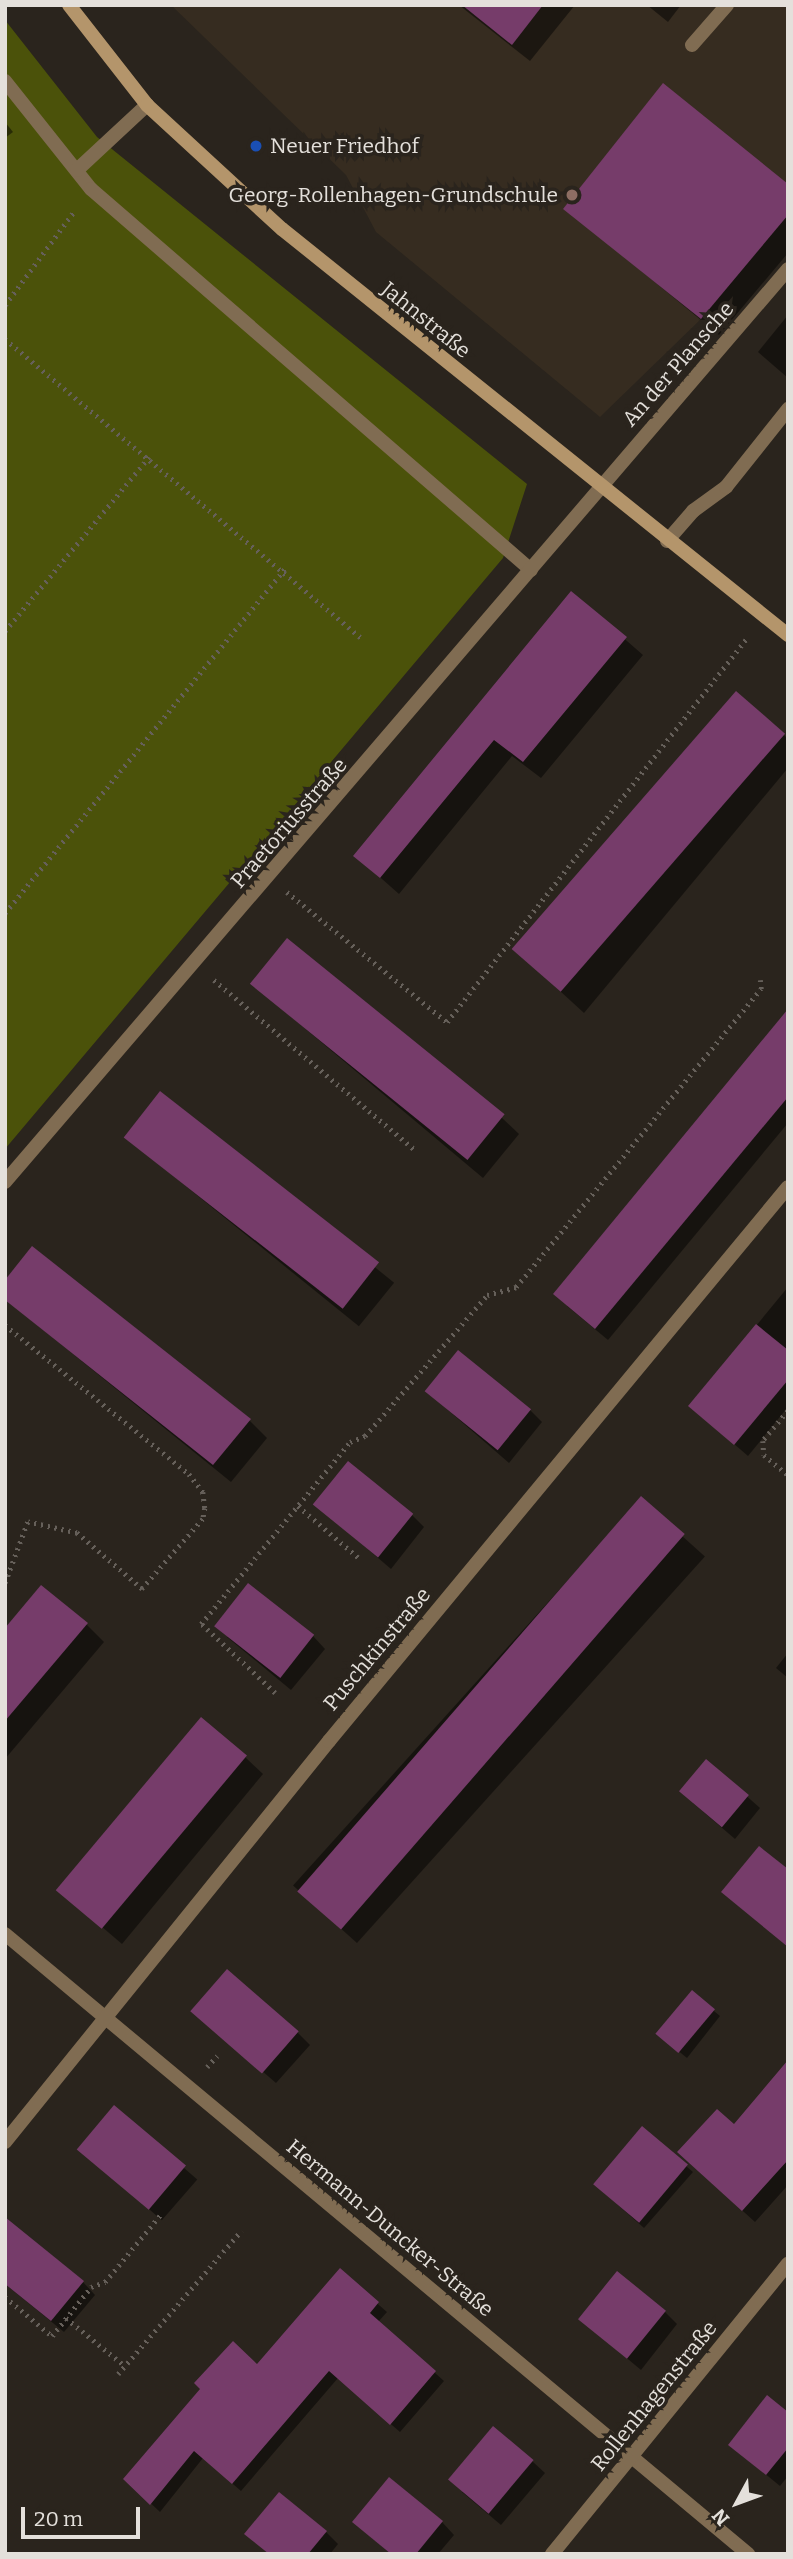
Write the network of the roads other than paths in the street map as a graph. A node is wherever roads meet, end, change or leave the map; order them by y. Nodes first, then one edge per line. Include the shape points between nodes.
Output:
1 (69, 5) edge
2 (727, 5) edge
3 (692, 45) dead end
4 (5, 81) edge
5 (147, 105) junction
6 (76, 170) junction
7 (788, 269) edge
8 (788, 409) edge
9 (599, 487) junction
10 (667, 541) junction
11 (531, 570) junction
12 (788, 635) edge
13 (5, 1182) edge
14 (788, 1187) edge
15 (5, 1934) edge
16 (106, 2020) junction
17 (5, 2142) edge
18 (788, 2264) edge
19 (630, 2459) junction
20 (552, 2554) edge
21 (748, 2554) edge

1 - 5 main road, Jahnstraße
2 - 3 street
4 - 6 street
5 - 6 street
5 - 9 main road, Jahnstraße via 282,229
6 - 11 street via 91,189
7 - 9 street, An der Plansche
8 - 10 street via 726,487 693,511
9 - 10 main road, Jahnstraße
9 - 11 street, Praetoriusstraße
10 - 12 main road, Jahnstraße
11 - 13 street, Praetoriusstraße
14 - 16 street, Puschkinstraße via 320,1751
15 - 16 street, Hermann-Duncker-Straße
16 - 17 street, Puschkinstraße
16 - 19 street, Hermann-Duncker-Straße
18 - 19 street, Rollenhagenstraße
19 - 20 street, Rollenhagenstraße
19 - 21 street, Hermann-Duncker-Straße

